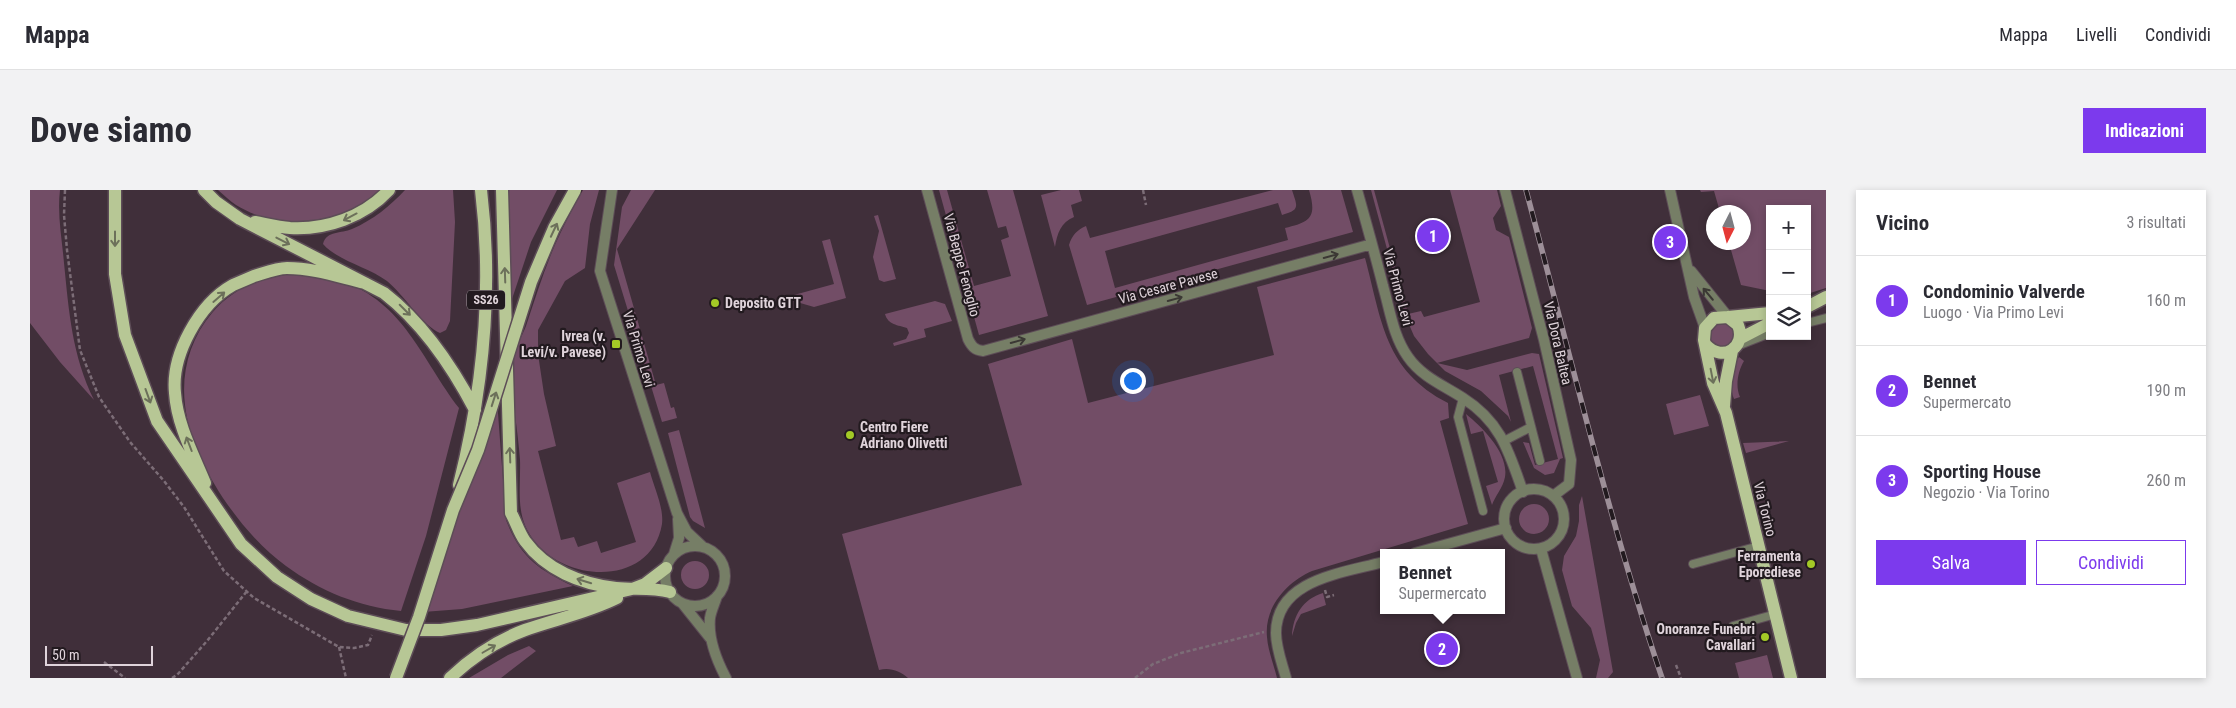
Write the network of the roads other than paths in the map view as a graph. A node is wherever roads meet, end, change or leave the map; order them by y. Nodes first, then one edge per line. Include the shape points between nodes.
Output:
1 (115, 190) edge
2 (204, 190) edge
3 (389, 190) edge
4 (481, 190) edge
5 (575, 190) edge
6 (612, 190) edge
7 (927, 190) edge
8 (1357, 190) edge
9 (1505, 190) edge
10 (1670, 190) edge
11 (502, 191) edge
12 (240, 219) junction
13 (1372, 244) junction
14 (1689, 269) junction
15 (365, 283) junction
16 (1826, 297) edge
17 (1811, 305) edge
18 (1766, 314) edge
19 (1728, 317) junction
20 (1826, 318) edge
21 (1811, 322) edge
22 (1766, 326) edge
23 (1705, 328) junction
24 (1766, 334) edge
25 (1706, 345) junction
26 (1737, 345) junction
27 (972, 347) joint
28 (1517, 372) dead end
29 (1463, 398) junction
30 (1724, 406) junction
31 (475, 410) junction
32 (1531, 427) junction
33 (1504, 441) junction
34 (1540, 461) dead end
35 (1523, 492) junction
36 (1553, 496) junction
37 (213, 505) junction
38 (453, 510) junction
39 (1483, 511) dead end
40 (677, 513) junction
41 (1506, 528) junction
42 (1759, 546) junction
43 (703, 547) junction
44 (1430, 549) edge
45 (1541, 549) junction
46 (674, 554) junction
47 (1380, 563) edge
48 (1693, 564) dead end
49 (666, 568) junction
50 (632, 589) junction
51 (670, 592) junction
52 (717, 595) junction
53 (682, 603) junction
54 (1776, 614) junction
55 (1733, 626) dead end
56 (711, 639) junction
57 (396, 678) edge
58 (450, 678) edge
59 (726, 678) edge
60 (1286, 678) edge
61 (1577, 678) edge
62 (1792, 678) edge

1 -> 37 main road via 115,274 125,335 157,421
2 - 12 main road
3 -> 12 main road via 378,203 338,223 290,228
4 - 31 main road, SS26 via 487,278
38 -> 5 main road, bridge via 478,450 531,282 554,228
6 - 40 street, Via Primo Levi via 600,271
7 - 27 street, Via Beppe Fenoglio
8 - 13 street, Via Primo Levi
9 - 36 street, Via Dora Baltea via 1571,460 1569,484
10 - 14 street, Via Torino
50 -> 11 main road via 580,580 544,563 525,541 511,513
12 -> 15 main road
27 -> 13 street, Via Cesare Pavese via 984,351
13 - 29 street, Via Primo Levi via 1396,335 1408,358 1430,379
19 -> 14 street, Via Torino
14 - 23 street, Via Torino via 1694,297
15 -> 31 main road via 406,310 452,369
37 -> 15 main road via 179,417 175,394 175,372 196,321 232,286 285,268 313,270
16 - 17 main road
18 - 19 main road
19 - 23 main road via 1714,318
19 - 26 main road, Via Torino via 1738,325
20 - 21 lane
22 - 26 main road
23 - 25 main road, Via Torino
24 - 26 lane
25 - 26 main road via 1721,354
25 -> 30 main road, Via Torino via 1715,388
26 - 30 main road, Via Torino via 1726,380
28 - 32 lane
29 - 33 street, Via Primo Levi via 1498,429
29 - 39 lane via 1458,417
30 - 42 main road, Via Torino
31 - 38 main road, SS26, bridge
32 - 33 lane
32 - 34 lane
33 - 35 street, Via Primo Levi
35 - 36 street via 1541,490
35 - 41 street via 1506,508
36 - 45 street via 1563,509 1564,525 1557,539
37 - 50 main road via 241,544 277,577 311,599 348,616 399,629 441,630 477,625
38 - 57 main road, SS26, bridge
40 - 43 street, Via Primo Levi via 687,532
40 - 46 street, Via Primo Levi via 679,538
41 - 44 street
41 - 45 street via 1520,546
42 - 48 lane
42 - 54 main road, Via Torino
43 - 46 street via 688,546
43 - 52 street via 719,558 723,567 722,587
45 - 61 street
46 - 49 street
47 - 60 street via 1302,586 1290,595 1277,621 1276,632
49 - 50 main road via 645,584
49 - 51 street
50 - 51 main road
58 -> 50 main road via 486,650 525,630 580,614
51 - 53 street
52 - 53 street via 705,604
52 - 56 street via 710,618
53 - 56 street
54 - 55 lane
54 - 62 main road, Via Torino
56 - 59 street

